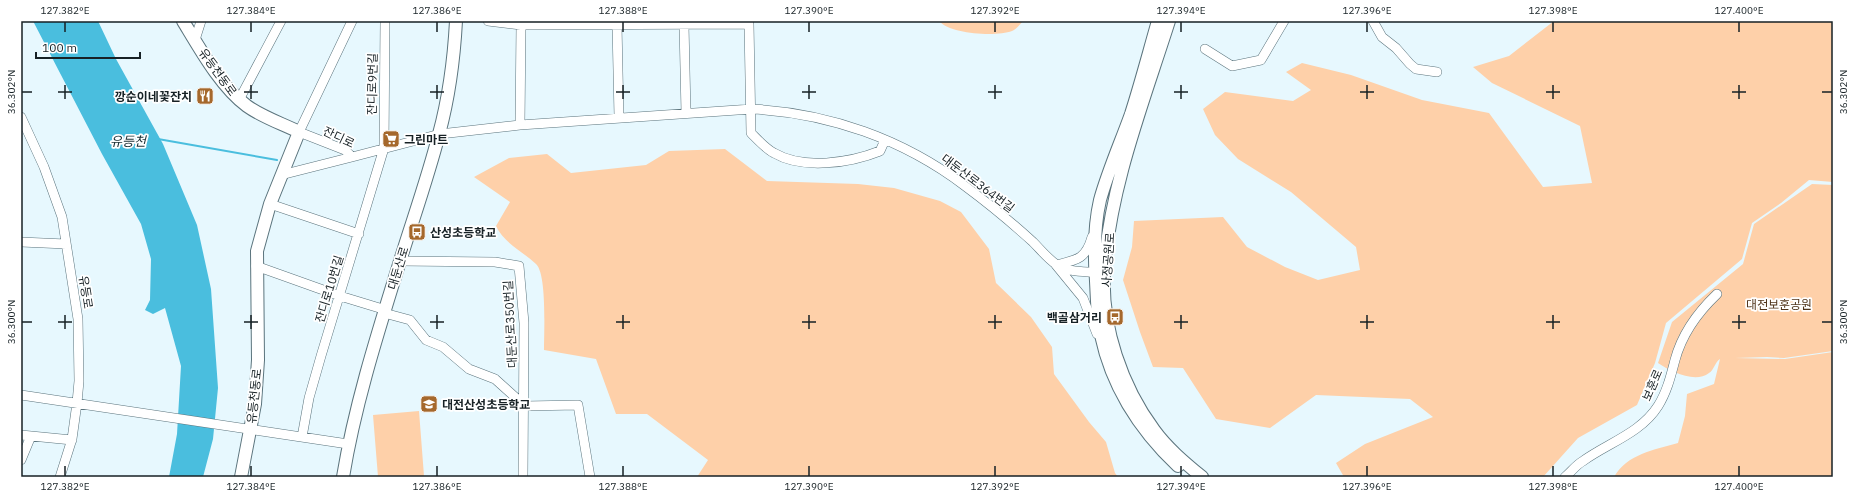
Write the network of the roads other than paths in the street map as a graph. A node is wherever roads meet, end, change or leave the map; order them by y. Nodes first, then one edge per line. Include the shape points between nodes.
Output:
1 (183, 21) edge
2 (202, 21) edge
3 (281, 21) edge
4 (352, 21) edge
5 (385, 21) edge
6 (456, 21) edge
7 (488, 21) edge
8 (1158, 21) edge
9 (1169, 21) edge
10 (1284, 21) edge
11 (1373, 21) edge
12 (521, 25) junction
13 (617, 25) junction
14 (684, 25) junction
15 (195, 40) junction
16 (1205, 49) dead end
17 (1437, 72) dead end
18 (239, 100) junction
19 (752, 109) junction
20 (686, 113) junction
21 (21, 117) edge
22 (619, 117) junction
23 (520, 125) junction
24 (299, 132) junction
25 (440, 134) junction
26 (885, 140) junction
27 (384, 148) junction
28 (352, 157) junction
29 (281, 175) junction
30 (270, 204) junction
31 (1098, 213) junction
32 (359, 234) junction
33 (21, 242) edge
34 (66, 244) junction
35 (400, 261) junction
36 (1056, 264) junction
37 (256, 266) junction
38 (1100, 272) junction
39 (1718, 294) dead end
40 (340, 296) junction
41 (385, 311) junction
42 (1108, 360) junction
43 (21, 395) edge
44 (76, 403) junction
45 (525, 406) junction
46 (246, 429) junction
47 (21, 435) edge
48 (31, 436) junction
49 (302, 437) junction
50 (72, 440) junction
51 (348, 444) junction
52 (21, 460) edge
53 (60, 477) edge
54 (241, 477) edge
55 (343, 477) edge
56 (523, 477) edge
57 (590, 477) edge
58 (1189, 477) edge
59 (1202, 477) edge
60 (1565, 477) edge

1 - 15 main road, 유등천동로
2 - 15 street
3 - 18 street
4 - 24 street
5 - 27 street, 잔디로9번길
6 - 25 main road, 대둔산로 via 454,56
7 - 12 street
8 - 31 main road, 사정공원로
9 - 38 main road, 사정공원로 via 1128,149
10 - 16 street via 1261,60 1232,66
11 - 17 street via 1382,37 1410,64 1416,68
12 - 13 street
12 - 23 street
13 - 14 street
13 - 22 street
14 - 19 street via 749,24
14 - 20 street
15 - 18 main road, 유등천동로 via 227,88
18 - 24 main road, 유등천동로 via 249,108
19 - 20 street, 대둔산로364번길
19 - 26 street, 대둔산로364번길 via 784,111 820,118 858,128
19 - 26 street via 751,133 773,153 786,159 815,163 842,162 880,151
20 - 22 street, 대둔산로364번길
21 - 34 street, 유등로 via 44,167 62,217
22 - 23 street, 대둔산로364번길
23 - 25 street, 대둔산로364번길
24 - 28 street, 잔디로 via 345,150
24 - 29 main road, 유등천동로
25 - 27 street, 잔디로
25 - 35 main road, 대둔산로
26 - 36 street, 대둔산로364번길 via 913,152 964,185
27 - 28 street, 잔디로
27 - 32 street, 잔디로10번길
28 - 29 street
29 - 30 main road, 유등천동로
30 - 32 street
30 - 37 main road, 유등천동로 via 258,242
31 - 36 street via 1085,254
31 - 38 main road, 사정공원로 via 1095,234
32 - 40 street, 잔디로10번길
33 - 34 street
34 - 44 street, 유등로 via 78,319 79,381
35 - 41 main road, 대둔산로
35 - 45 street, 대둔산로350번길 via 495,262 518,266 524,323
36 - 38 street, 대둔산로364번길 via 1069,270
36 - 42 street via 1083,298
37 - 40 street
37 - 46 main road, 유등천동로 via 258,360 255,404
38 - 42 main road, 사정공원로 via 1100,335
38 - 59 main road, 사정공원로 via 1113,345 1128,388 1155,431
39 - 60 street, 보훈로 via 1702,308 1688,332 1658,406 1630,434 1582,461
40 - 41 street
40 - 49 street, 잔디로10번길 via 309,398
41 - 45 street via 410,320 426,340 443,347 469,369 495,379
41 - 51 main road, 대둔산로
42 - 58 main road, 사정공원로 via 1125,401 1144,429 1157,446
43 - 44 street
44 - 46 street
44 - 50 street, 유등로
45 - 56 street, 대둔산로350번길
45 - 57 street via 578,405
46 - 49 street
46 - 54 main road, 유등천동로
47 - 48 street
48 - 50 street
48 - 52 street
49 - 51 street
50 - 53 street, 유등로
51 - 55 main road, 대둔산로

